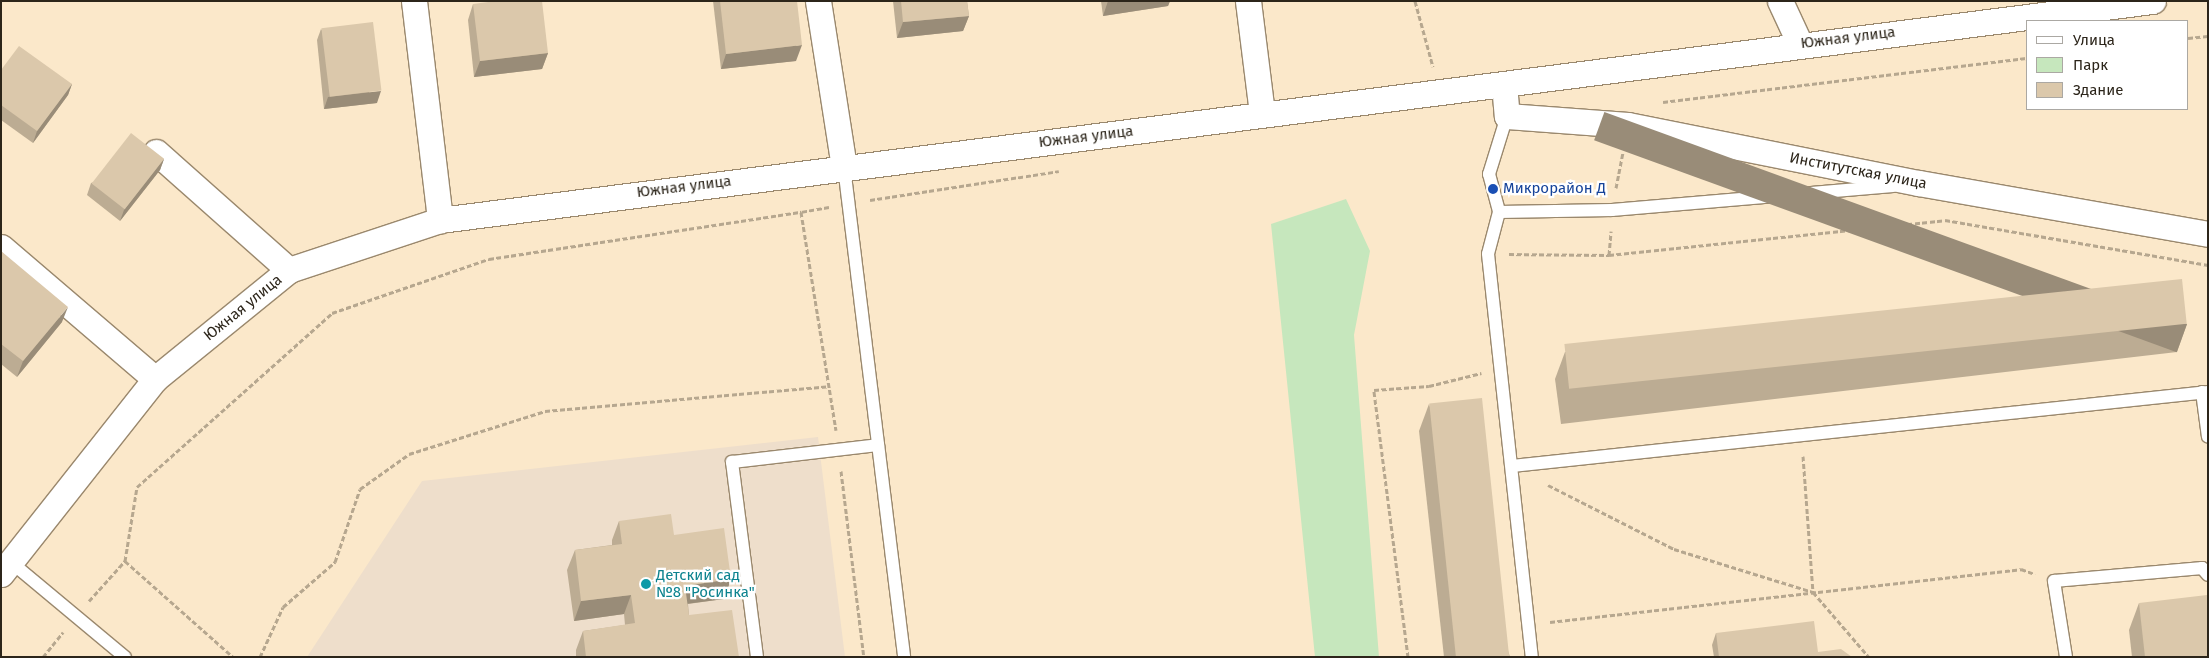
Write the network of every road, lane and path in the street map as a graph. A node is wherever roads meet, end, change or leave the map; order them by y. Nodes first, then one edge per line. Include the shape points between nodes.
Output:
1 (414, 1) edge
2 (818, 1) edge
3 (1248, 1) edge
4 (1415, 1) edge
5 (1780, 1) edge
6 (2153, 1) edge
7 (2208, 36) edge
8 (2189, 38) edge
9 (1800, 44) junction
10 (2026, 58) edge
11 (1504, 84) junction
12 (1438, 92) junction
13 (1262, 114) junction
14 (1508, 116) junction
15 (1628, 125) junction
16 (156, 152) edge
17 (844, 167) junction
18 (1066, 170) dead end
19 (1919, 183) junction
20 (849, 203) junction
21 (1612, 210) junction
22 (802, 212) junction
23 (1499, 212) junction
24 (440, 220) junction
25 (2208, 234) edge
26 (1, 247) edge
27 (1488, 254) junction
28 (1609, 255) junction
29 (2208, 265) edge
30 (289, 270) junction
31 (1501, 368) junction
32 (155, 379) junction
33 (829, 386) junction
34 (2205, 392) edge
35 (1801, 436) junction
36 (2208, 436) edge
37 (878, 445) junction
38 (839, 451) junction
39 (1512, 466) junction
40 (125, 561) junction
41 (6, 568) edge
42 (2208, 575) edge
43 (2054, 581) junction
44 (1814, 592) junction
45 (77, 615) junction
46 (1530, 624) junction
47 (43, 657) edge
48 (125, 657) edge
49 (233, 657) edge
50 (260, 657) edge
51 (758, 657) edge
52 (864, 657) edge
53 (904, 657) edge
54 (1408, 657) edge
55 (1532, 657) edge
56 (1869, 657) edge
57 (2066, 657) edge

1 - 24 street
2 - 17 street
3 - 13 street
4 - 12 path
5 - 9 street
6 - 9 street, Южная улица
7 - 8 path
9 - 11 street, Южная улица
10 - 15 path via 1635,106
11 - 12 street, Южная улица
11 - 14 street
12 - 13 street, Южная улица
13 - 17 street, Южная улица
14 - 15 street, Институтская улица
14 - 23 lane via 1489,174
15 - 19 street, Институтская улица
15 - 21 path
16 - 30 street
17 - 20 lane
17 - 24 street, Южная улица
18 - 20 path
19 - 21 lane
19 - 25 street, Институтская улица
20 - 22 path
20 - 37 lane
21 - 23 lane
21 - 28 path
22 - 33 path
22 - 40 path via 489,259 332,313 137,488
23 - 27 lane
24 - 30 street, Южная улица
26 - 32 street
27 - 28 path
27 - 31 lane
28 - 29 path via 1945,220
30 - 32 street, Южная улица
31 - 39 lane
31 - 54 path via 1429,386 1374,390
32 - 41 street, Южная улица
33 - 38 path
33 - 50 path via 544,411 410,454 360,489 335,562 283,607
34 - 35 lane
34 - 36 lane
35 - 39 lane
35 - 44 path
37 - 38 lane
37 - 53 lane
38 - 51 lane via 732,462
38 - 52 path
39 - 44 path via 1674,550
39 - 46 lane
40 - 45 path
40 - 49 path
41 - 45 lane
42 - 43 lane via 2202,568
43 - 44 path via 2021,569
43 - 57 lane
44 - 46 path
44 - 56 path
45 - 47 path
45 - 48 lane
46 - 55 lane

